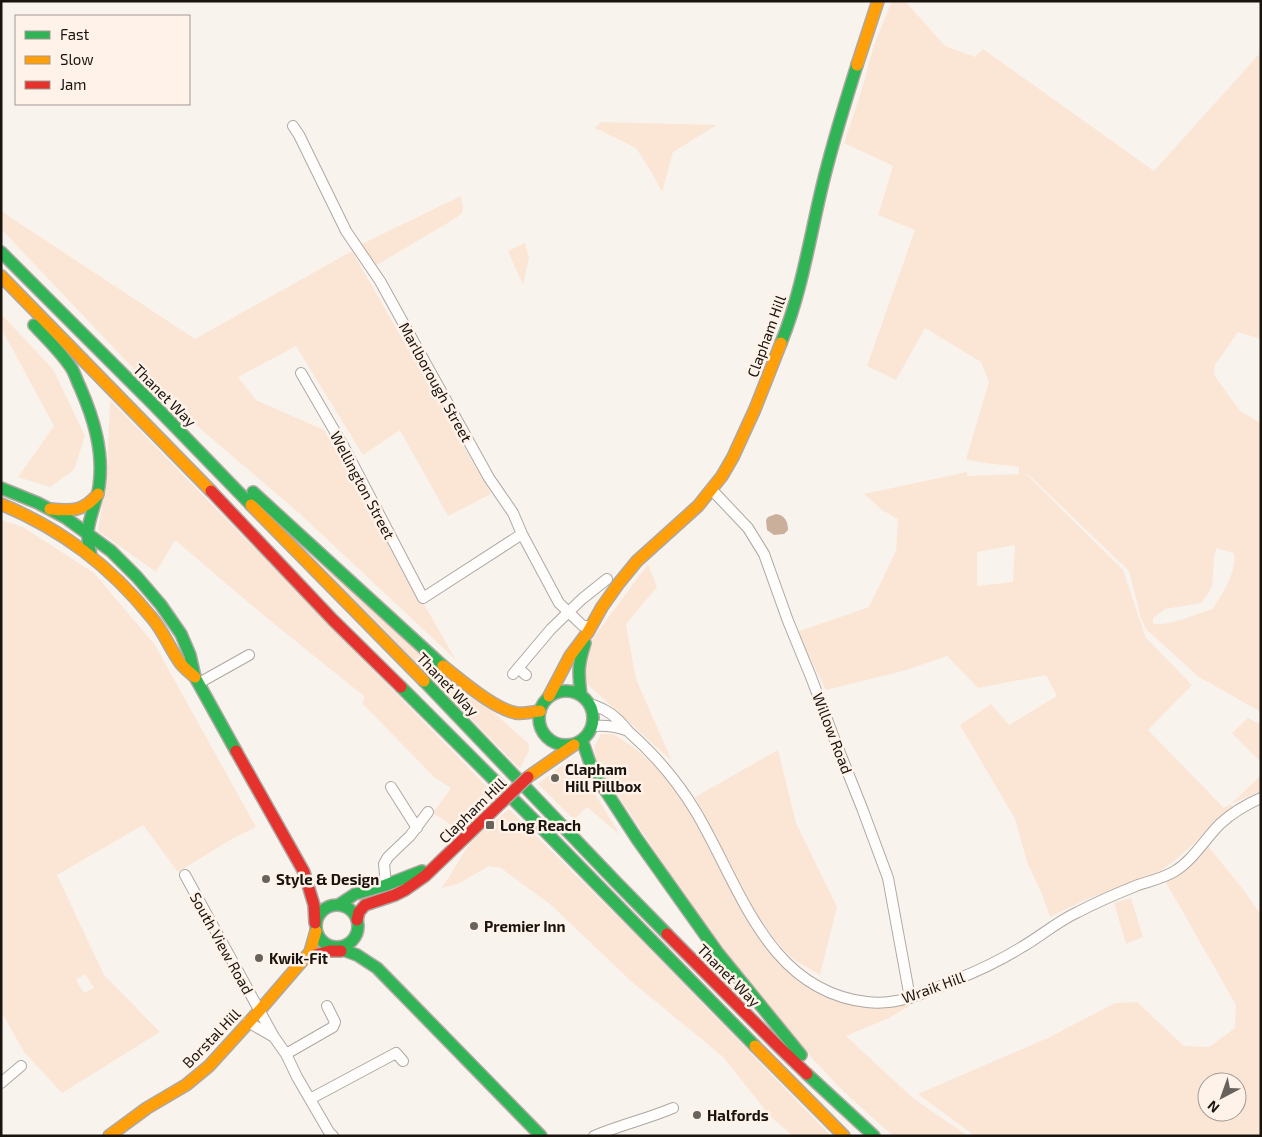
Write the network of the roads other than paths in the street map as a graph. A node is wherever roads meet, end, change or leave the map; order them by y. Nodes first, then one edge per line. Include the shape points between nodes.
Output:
1 (878, 1) edge
2 (293, 126) dead end
3 (1, 252) edge
4 (1, 276) edge
5 (1, 290) edge
6 (300, 373) dead end
7 (154, 405) junction
8 (1, 488) edge
9 (711, 488) junction
10 (98, 494) junction
11 (1, 504) edge
12 (50, 509) junction
13 (87, 532) junction
14 (522, 534) junction
15 (91, 555) junction
16 (607, 579) dead end
17 (568, 612) junction
18 (589, 629) junction
19 (249, 654) dead end
20 (519, 672) dead end
21 (197, 680) junction
22 (581, 694) junction
23 (549, 696) junction
24 (590, 704) junction
25 (540, 711) junction
26 (593, 726) junction
27 (627, 730) junction
28 (545, 736) junction
29 (579, 742) junction
30 (528, 777) junction
31 (391, 787) dead end
32 (1261, 798) edge
33 (428, 812) dead end
34 (416, 828) junction
35 (436, 864) junction
36 (304, 872) junction
37 (185, 875) dead end
38 (386, 885) junction
39 (332, 899) junction
40 (357, 925) junction
41 (316, 927) junction
42 (334, 947) junction
43 (357, 954) junction
44 (316, 955) junction
45 (299, 965) junction
46 (377, 968) junction
47 (910, 998) junction
48 (327, 1006) dead end
49 (260, 1010) junction
50 (248, 1022) junction
51 (274, 1037) junction
52 (286, 1054) junction
53 (403, 1061) dead end
54 (21, 1066) dead end
55 (1, 1083) edge
56 (310, 1099) junction
57 (673, 1108) dead end
58 (844, 1109) junction
59 (109, 1136) edge
60 (333, 1136) edge
61 (541, 1136) edge
62 (594, 1136) edge
63 (844, 1136) edge
64 (874, 1136) edge

1 - 9 main road, Clapham Hill via 846,99 797,298 785,334 733,457
2 - 14 street, Marlborough Street via 346,231 380,281 489,478 513,512
3 - 7 main road, Thanet Way
4 - 63 main road, Thanet Way via 333,620
5 - 10 main road via 72,369 88,402 100,457
6 - 14 street, Wellington Street via 345,449 423,598
7 - 25 main road via 452,674 502,709 528,714
7 - 58 main road, Thanet Way via 616,882
8 - 12 main road
9 - 18 main road, Clapham Hill via 698,506 637,561
9 - 47 street, Willow Road via 748,528 764,554 888,878
10 - 12 main road via 77,510
10 - 13 main road
11 - 15 main road via 42,522
12 - 13 main road
13 - 15 main road
13 - 21 main road via 131,570 160,603 181,634
14 - 17 street, Marlborough Street via 559,603
15 - 21 main road via 117,578 154,620 183,666
16 - 17 street
17 - 18 street, Marlborough Street
17 - 20 street
18 - 22 main road, Clapham Hill via 579,661
18 - 23 main road, Clapham Hill
19 - 21 street
21 - 36 main road
22 - 23 main road via 565,690
22 - 24 main road
23 - 25 main road
24 - 26 main road
24 - 27 street, Wraik Hill via 610,713
25 - 28 main road via 539,720
26 - 27 street via 615,726
26 - 29 main road
27 - 47 street, Wraik Hill via 681,790 696,812 748,912 790,966 803,978 838,996 868,1002
28 - 29 main road via 559,744
28 - 30 main road, Clapham Hill via 540,762
29 - 30 main road, Clapham Hill
29 - 58 main road via 598,779 637,839 718,953
30 - 35 main road, Clapham Hill, bridge
31 - 34 street
32 - 47 street, Wraik Hill via 1240,808 1220,824 1174,871 1075,912 1021,948 983,968
33 - 34 street
34 - 38 street via 384,864
35 - 38 main road, Clapham Hill
35 - 40 main road, Clapham Hill via 405,890 365,905 359,912
36 - 39 main road
36 - 41 main road via 314,905
37 - 49 street, South View Road
38 - 39 main road, Clapham Hill
39 - 40 main road via 354,913
39 - 41 main road via 330,905 320,912
40 - 42 main road via 352,941
40 - 46 main road via 363,950
41 - 42 main road via 320,940
41 - 45 main road, Borstal Hill via 310,952
42 - 43 main road
42 - 44 main road, Borstal Hill
43 - 44 main road via 334,951
43 - 46 main road
44 - 45 main road, Borstal Hill
45 - 49 main road, Borstal Hill
46 - 61 main road
48 - 52 street via 335,1022 333,1027
49 - 50 main road, Borstal Hill
49 - 51 street, South View Road
50 - 51 street
50 - 59 main road, Borstal Hill via 209,1066 186,1085
51 - 52 street, South View Road
52 - 56 street, South View Road
53 - 56 street via 396,1053
54 - 55 street
56 - 60 street, South View Road
57 - 62 street
58 - 64 main road, Thanet Way

